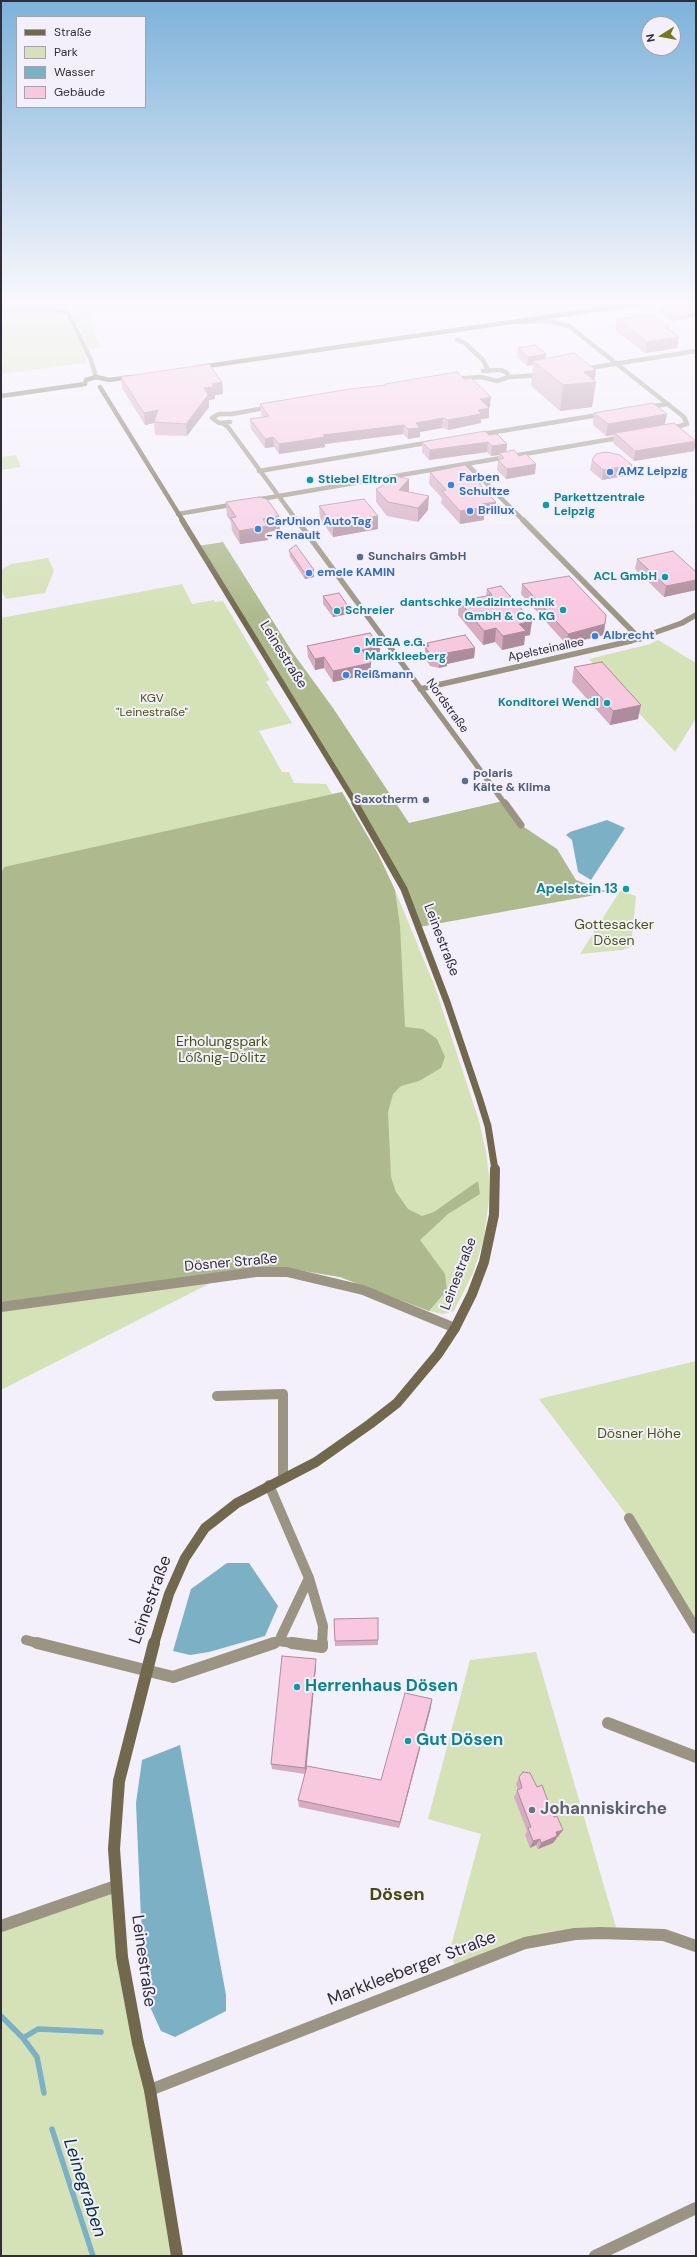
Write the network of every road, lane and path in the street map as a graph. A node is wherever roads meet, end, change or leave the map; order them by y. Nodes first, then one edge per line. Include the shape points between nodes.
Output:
1 (112, 407) edge
2 (266, 407) edge
3 (672, 407) edge
4 (232, 414) junction
5 (607, 414) edge
6 (230, 422) junction
7 (222, 423) junction
8 (228, 427) junction
9 (664, 430) edge
10 (471, 436) edge
11 (630, 436) edge
12 (437, 442) edge
13 (467, 464) junction
14 (259, 471) junction
15 (278, 496) junction
16 (250, 501) edge
17 (243, 503) edge
18 (178, 514) junction
19 (696, 615) edge
20 (640, 639) junction
21 (420, 688) junction
22 (521, 825) dead end
23 (1, 1308) edge
24 (455, 1328) junction
25 (217, 1396) dead end
26 (283, 1479) junction
27 (269, 1485) junction
28 (629, 1518) dead end
29 (309, 1578) junction
30 (696, 1629) edge
31 (26, 1640) dead end
32 (279, 1641) junction
33 (146, 1670) junction
34 (608, 1723) dead end
35 (696, 1757) edge
36 (116, 1886) junction
37 (1, 1926) edge
38 (696, 1946) edge
39 (150, 2090) junction
40 (696, 2208) edge
41 (178, 2256) edge
42 (595, 2256) edge

1 - 18 main road, Leinestraße
2 - 4 street
3 - 9 street via 690,424
4 - 6 street via 236,418
4 - 7 street via 221,413 213,416 213,421
5 - 10 street
6 - 7 street
6 - 8 street
7 - 8 street, Nordstraße
8 - 14 street, Nordstraße
11 - 13 street
12 - 14 street
13 - 15 street
13 - 20 street
14 - 15 street, Nordstraße
15 - 16 street
15 - 21 street, Nordstraße
17 - 18 street
18 - 24 main road, Leinestraße via 386,854 404,889 461,1040 488,1126 496,1191 488,1249 472,1294
19 - 20 street, Apelsteinallee
20 - 21 street, Apelsteinallee
21 - 22 street, Nordstraße
23 - 24 street, Dösner Straße via 230,1275 287,1272 363,1290
24 - 26 main road, Leinestraße via 438,1354 397,1403 348,1441
25 - 26 street via 283,1394
26 - 27 main road, Leinestraße
27 - 29 street
27 - 33 main road, Leinestraße via 221,1514 196,1538 184,1558 169,1594
28 - 30 street
29 - 32 street
29 - 32 street via 323,1626 322,1647
31 - 33 street
32 - 33 street via 173,1677
33 - 36 main road, Leinestraße via 119,1781 114,1849
34 - 35 street
36 - 37 street
36 - 39 main road, Leinestraße via 122,1956 138,2043
38 - 39 street, Markkleeberger Straße via 664,1936 600,1933 575,1934 525,1943
39 - 41 main road, Leinestraße
40 - 42 street

